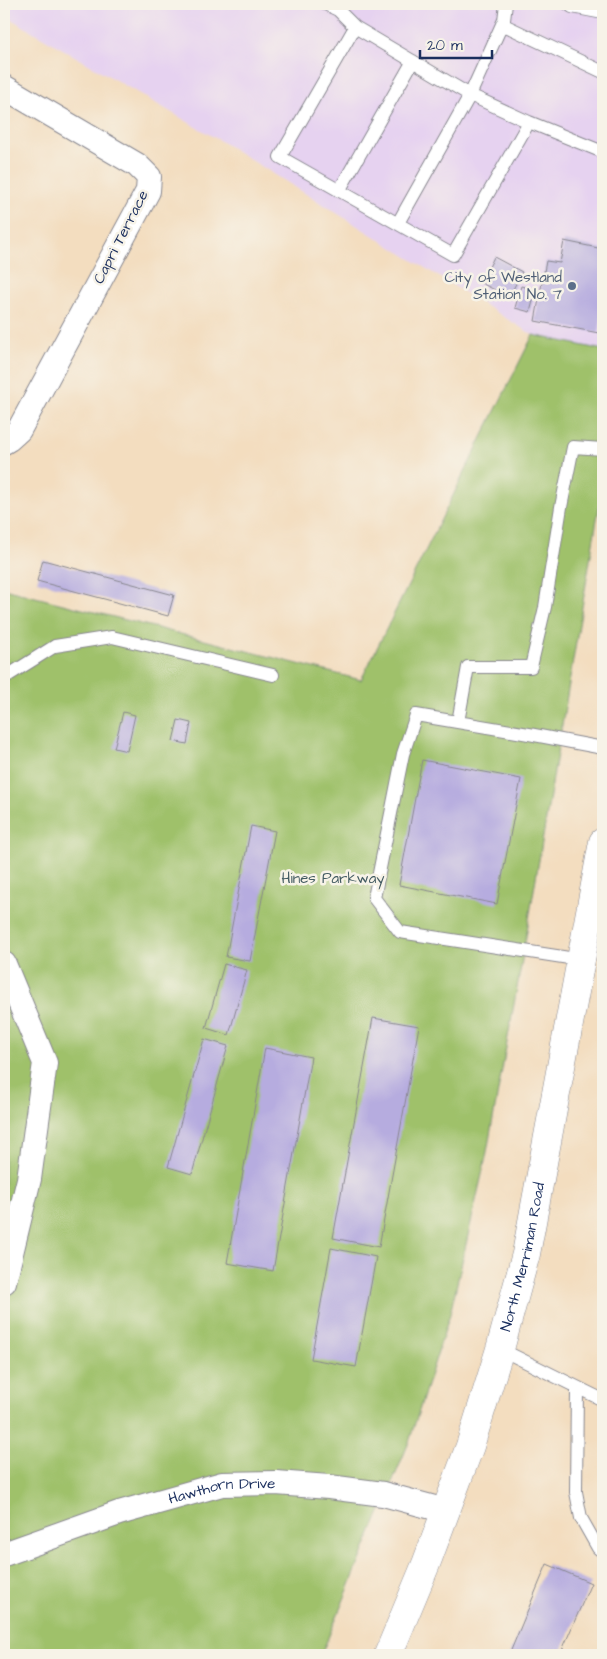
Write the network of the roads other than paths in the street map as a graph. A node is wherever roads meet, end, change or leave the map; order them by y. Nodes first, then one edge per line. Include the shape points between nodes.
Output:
1 (326, 4) edge
2 (506, 4) edge
3 (568, 4) edge
4 (603, 13) edge
5 (502, 24) junction
6 (355, 27) junction
7 (413, 61) junction
8 (603, 72) edge
9 (4, 87) edge
10 (470, 95) junction
11 (529, 122) junction
12 (603, 152) edge
13 (339, 191) junction
14 (398, 224) junction
15 (4, 442) edge
16 (603, 449) edge
17 (273, 675) dead end
18 (4, 678) edge
19 (458, 722) junction
20 (603, 748) edge
21 (603, 842) edge
22 (598, 900) edge
23 (582, 960) junction
24 (4, 964) edge
25 (4, 1282) edge
26 (500, 1349) junction
27 (577, 1388) junction
28 (603, 1400) edge
29 (446, 1510) junction
30 (5, 1549) edge
31 (603, 1552) edge
32 (388, 1655) edge

1 - 6 lane via 338,10
2 - 5 lane
3 - 4 lane
5 - 8 lane
5 - 10 lane
6 - 7 lane
6 - 13 lane via 280,157
7 - 10 lane
7 - 13 lane
9 - 15 street, Capri Terrace via 137,165 149,177 148,191 19,430
10 - 11 lane
10 - 14 lane
11 - 12 lane
11 - 14 lane via 453,255
13 - 14 lane
16 - 19 lane via 573,446 545,608 531,667 468,667
17 - 18 lane via 112,637 55,646
19 - 20 lane
19 - 23 lane via 416,716 403,754 374,898 400,932
21 - 22 main road, North Merriman Road
22 - 23 main road, North Merriman Road
23 - 26 main road, North Merriman Road via 526,1254
24 - 25 street via 45,1063 29,1179
26 - 27 lane
26 - 29 main road, North Merriman Road
27 - 28 lane
27 - 31 lane via 576,1492 581,1518
29 - 30 street, Hawthorn Drive via 383,1494 329,1486 222,1484
29 - 32 main road, North Merriman Road

